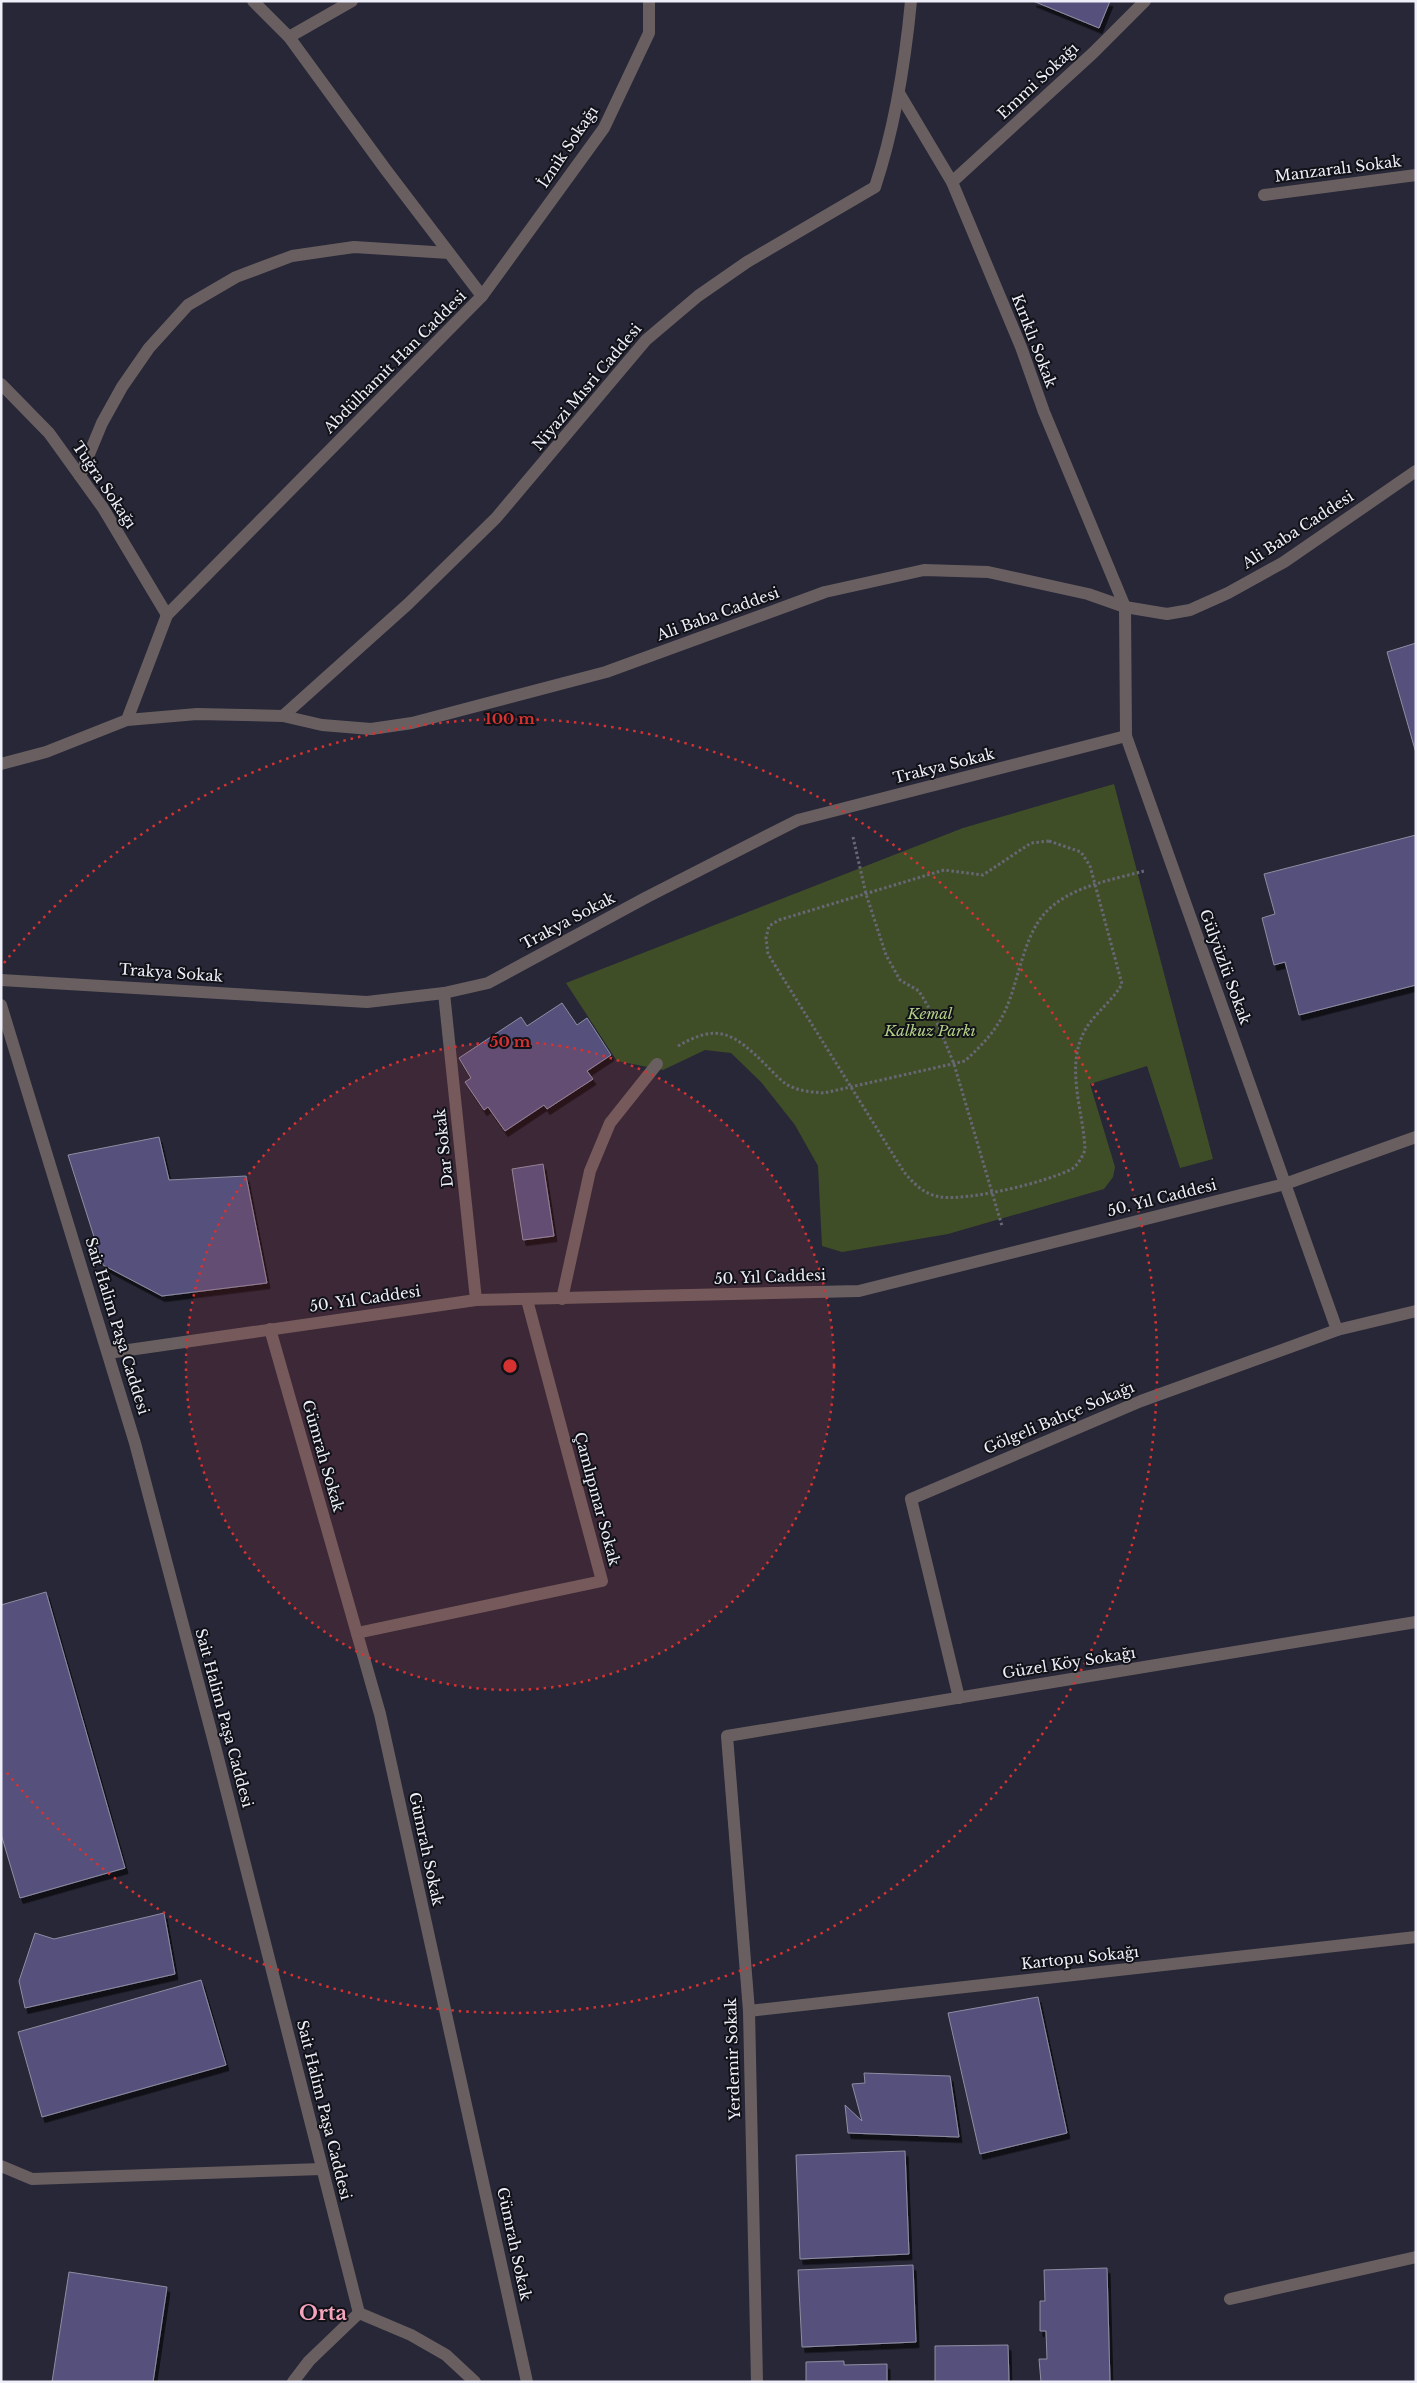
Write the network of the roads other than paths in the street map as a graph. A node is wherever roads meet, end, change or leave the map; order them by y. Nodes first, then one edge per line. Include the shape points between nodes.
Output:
1 (253, 1) edge
2 (352, 1) edge
3 (649, 1) edge
4 (911, 1) edge
5 (1145, 1) edge
6 (289, 37) junction
7 (899, 92) junction
8 (1416, 175) edge
9 (952, 182) junction
10 (1264, 195) dead end
11 (449, 254) junction
12 (482, 296) junction
13 (1, 384) edge
14 (1416, 471) edge
15 (80, 476) junction
16 (1125, 607) junction
17 (167, 615) junction
18 (283, 716) junction
19 (127, 720) junction
20 (1126, 736) junction
21 (1, 764) edge
22 (1, 980) edge
23 (444, 992) junction
24 (1, 1005) edge
25 (657, 1064) road end
26 (1416, 1137) edge
27 (1285, 1184) junction
28 (562, 1299) junction
29 (476, 1300) junction
30 (527, 1300) junction
31 (1416, 1311) edge
32 (270, 1329) junction
33 (1337, 1330) junction
34 (108, 1353) junction
35 (1416, 1622) edge
36 (357, 1633) junction
37 (958, 1698) junction
38 (727, 1736) joint
39 (1416, 1937) edge
40 (748, 2011) junction
41 (1, 2166) edge
42 (322, 2169) junction
43 (1416, 2257) edge
44 (1230, 2299) dead end
45 (359, 2313) junction
46 (292, 2382) edge
47 (475, 2382) edge
48 (527, 2382) edge
49 (757, 2382) edge

1 - 6 street, Abdülhamit Han Caddesi
2 - 6 street
3 - 12 street, İznik Sokağı via 648,34 604,128
4 - 7 street, Niyazi Mısri Caddesi
5 - 9 street, Emmi Sokağı
6 - 11 street, Abdülhamit Han Caddesi
7 - 9 street, Kırıklı Sokak
7 - 18 street, Niyazi Mısri Caddesi via 889,147 875,187 747,262 698,296 646,340 496,518 408,604
8 - 10 street, Manzaralı Sokak
9 - 16 street, Kırıklı Sokak
11 - 12 street, Abdülhamit Han Caddesi
11 - 15 street via 354,248 292,256 236,277 188,305 149,348 122,387 102,423
12 - 17 street, Abdülhamit Han Caddesi
13 - 15 street, Tuğra Sokağı via 49,433
14 - 16 street, Ali Baba Caddesi via 1284,562 1228,593 1190,610 1167,614
15 - 17 street, Tuğra Sokağı via 103,508
16 - 18 street, Ali Baba Caddesi via 1088,594 988,572 924,570 825,592 606,672 412,723 371,729 322,725
16 - 20 street, Gülyüzlü Sokak
17 - 19 street, Abdülhamit Han Caddesi
18 - 19 street, Ali Baba Caddesi via 197,714
19 - 21 street, Ali Baba Caddesi via 46,752
20 - 23 street, Trakya Sokak via 798,820 488,983
20 - 27 street, Gülyüzlü Sokak
22 - 23 street, Trakya Sokak via 367,1002
23 - 29 street, Dar Sokak
24 - 34 street, Sait Halim Paşa Caddesi
25 - 28 street via 610,1123 590,1171
26 - 27 street, 50. Yıl Caddesi
27 - 28 street, 50. Yıl Caddesi via 858,1291
27 - 33 street, Gülyüzlü Sokak
28 - 30 street, 50. Yıl Caddesi
29 - 30 street, 50. Yıl Caddesi
29 - 32 street, 50. Yıl Caddesi
30 - 36 street, Çamlıpınar Sokak via 602,1581
31 - 33 street, Gölgeli Bahçe Sokağı
32 - 34 street, 50. Yıl Caddesi
32 - 36 street, Gümrah Sokak
33 - 37 street, Gölgeli Bahçe Sokağı via 1141,1401 912,1499
34 - 42 street, Sait Halim Paşa Caddesi via 136,1443
35 - 37 street, Güzel Köy Sokağı
36 - 48 street, Gümrah Sokak via 380,1714
37 - 38 street, Güzel Köy Sokağı
38 - 40 street, Yerdemir Sokak
39 - 40 street, Kartopu Sokağı
40 - 49 street, Yerdemir Sokak
41 - 42 street via 32,2179
42 - 45 street, Sait Halim Paşa Caddesi
43 - 44 street
45 - 46 street
45 - 47 street via 411,2335 446,2355

